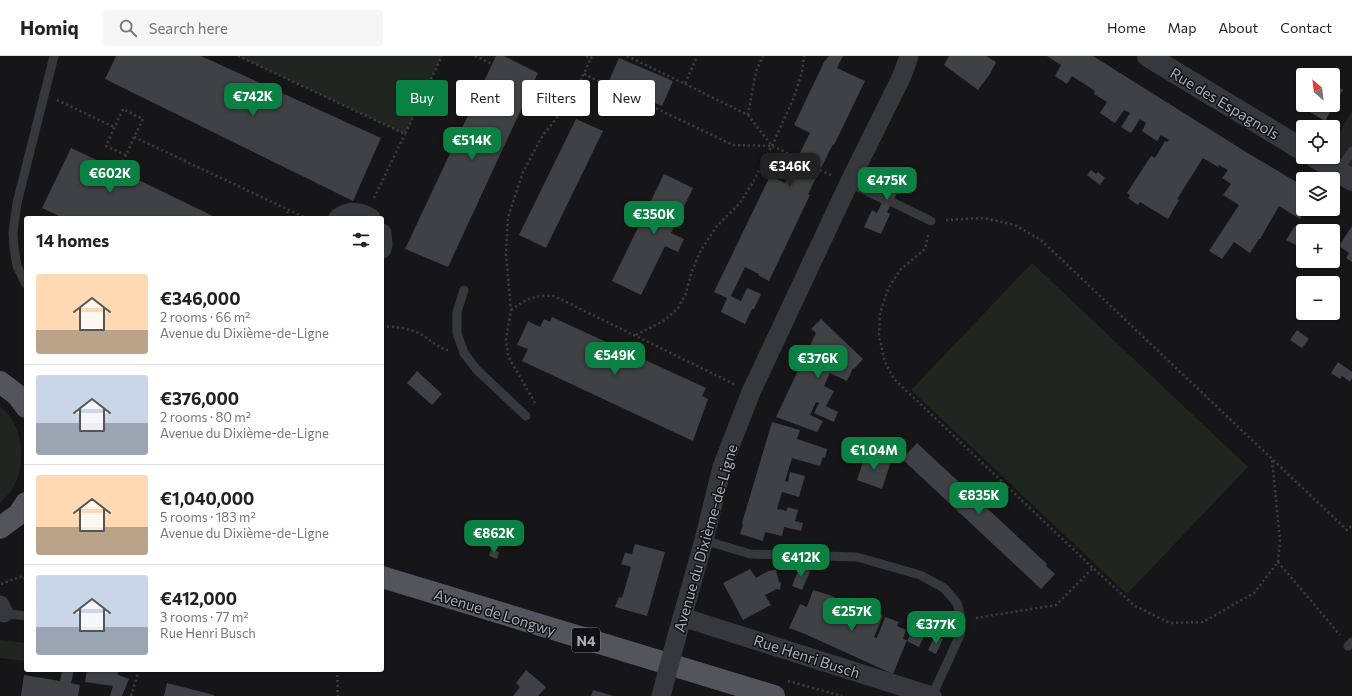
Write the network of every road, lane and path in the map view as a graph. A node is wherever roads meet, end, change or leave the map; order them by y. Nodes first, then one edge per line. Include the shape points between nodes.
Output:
1 (54, 56) edge
2 (238, 56) edge
3 (442, 56) edge
4 (475, 56) edge
5 (488, 56) edge
6 (586, 56) edge
7 (627, 56) edge
8 (697, 56) edge
9 (763, 56) edge
10 (804, 56) edge
11 (909, 56) edge
12 (1148, 56) edge
13 (592, 57) edge
14 (486, 61) junction
15 (492, 64) dead end
16 (584, 74) junction
17 (686, 84) junction
18 (44, 93) junction
19 (748, 115) junction
20 (114, 127) junction
21 (405, 134) junction
22 (134, 137) junction
23 (772, 146) junction
24 (1296, 146) edge
25 (1352, 151) edge
26 (126, 155) junction
27 (798, 158) dead end
28 (1327, 164) edge
29 (118, 170) dead end
30 (1345, 175) edge
31 (849, 183) junction
32 (883, 199) dead end
33 (892, 202) dead end
34 (289, 210) junction
35 (286, 216) edge
36 (302, 216) edge
37 (342, 216) edge
38 (369, 216) edge
39 (931, 221) junction
40 (24, 280) edge
41 (464, 290) dead end
42 (510, 310) junction
43 (384, 327) edge
44 (636, 335) junction
45 (464, 353) junction
46 (0, 382) edge
47 (751, 392) junction
48 (536, 403) dead end
49 (24, 404) edge
50 (526, 416) dead end
51 (1272, 460) junction
52 (24, 510) edge
53 (1352, 525) edge
54 (0, 528) edge
55 (704, 540) junction
56 (1278, 562) junction
57 (1093, 568) junction
58 (24, 579) edge
59 (388, 580) edge
60 (0, 585) edge
61 (1, 610) edge
62 (24, 616) edge
63 (962, 621) junction
64 (680, 624) junction
65 (1350, 644) edge
66 (138, 672) edge
67 (337, 672) edge
68 (131, 696) edge
69 (338, 696) edge
70 (661, 696) edge
71 (774, 696) edge
72 (932, 696) edge

1 - 18 lane
2 - 21 path
3 - 21 path
4 - 14 path
5 - 14 path
6 - 13 path
7 - 17 path
8 - 17 path
9 - 19 path via 756,71
10 - 23 path via 794,97
11 - 31 street, Avenue du Dixième-de-Ligne via 902,76
12 - 24 street, Rue des Espagnols
13 - 16 path
14 - 15 path
16 - 23 path via 733,145
16 - 42 path via 572,98 543,135 523,172 508,217 506,254
17 - 19 path
18 - 20 path
18 - 40 lane via 17,203 13,232 17,266
19 - 23 path
20 - 22 path via 123,109 143,119
20 - 26 path via 106,146
21 - 38 path
22 - 26 path
22 - 34 path
23 - 27 path
23 - 44 path via 739,204 716,227 701,250 678,308 665,320
25 - 30 lane
26 - 29 path
28 - 30 street
31 - 32 lane
31 - 47 street, Avenue du Dixième-de-Ligne
33 - 39 lane
34 - 35 path
34 - 36 path
37 - 38 street via 357,212
39 - 51 path via 984,218 1014,225 1041,240
39 - 57 path via 925,249 900,270 888,289 880,313 878,336 885,362 894,379
41 - 45 lane via 457,312 457,333
42 - 44 path via 539,295 554,296
42 - 48 path via 506,340 508,356
43 - 45 path via 405,329 419,334 440,348
44 - 47 path
45 - 50 lane via 477,370
46 - 49 main road via 17,395
47 - 55 street, Avenue du Dixième-de-Ligne via 722,467
51 - 53 path via 1347,530
51 - 56 path via 1280,540
52 - 54 main road
55 - 63 lane via 750,554 857,557 920,575 944,588 957,603
55 - 64 street, Avenue du Dixième-de-Ligne
56 - 57 path via 1254,593 1203,622 1170,623 1135,606
56 - 65 path
57 - 63 path via 1056,605
58 - 60 path via 22,576
59 - 71 main road, Avenue de Longwy / N4
61 - 62 lane
63 - 72 lane via 960,635
64 - 70 street, Avenue du Dixième-de-Ligne, bridge
64 - 72 street, Rue Henri Busch
66 - 68 path
67 - 69 path

